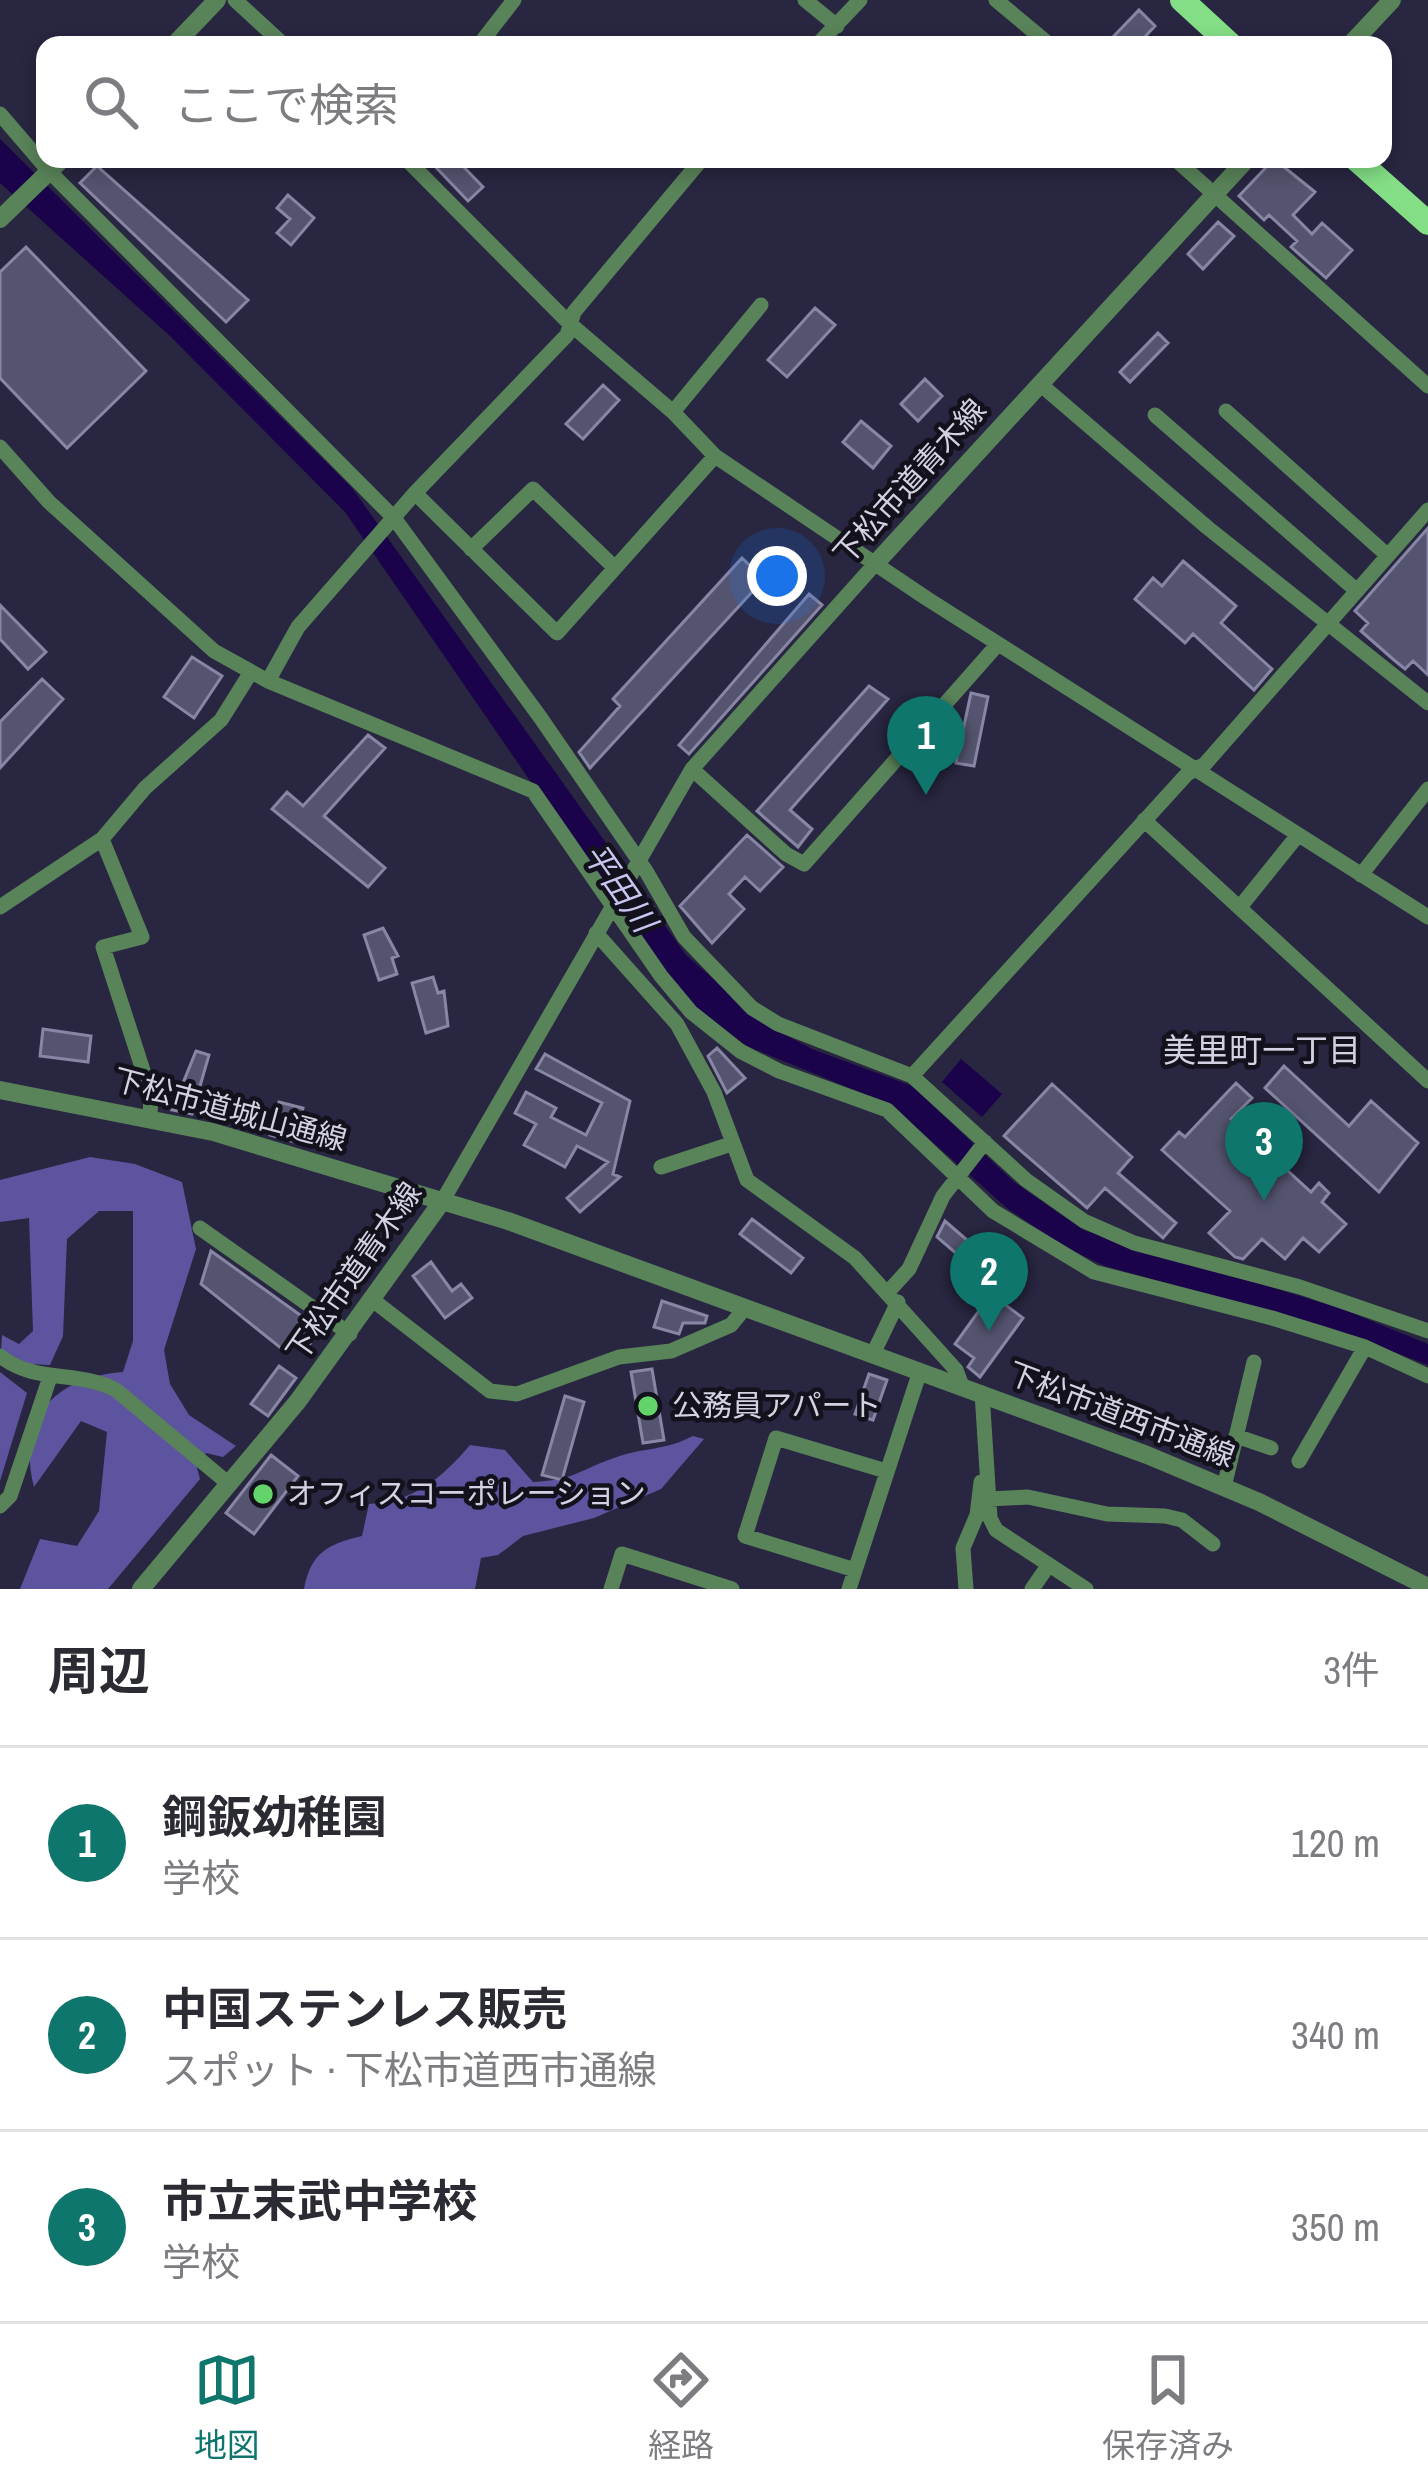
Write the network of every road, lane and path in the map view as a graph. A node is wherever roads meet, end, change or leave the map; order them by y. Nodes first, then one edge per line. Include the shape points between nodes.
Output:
1 (217, 0) edge
2 (235, 0) edge
3 (514, 0) edge
4 (805, 0) edge
5 (860, 0) edge
6 (995, 0) edge
7 (1182, 0) edge
8 (1392, 0) edge
9 (837, 26) junction
10 (183, 36) edge
11 (274, 36) edge
12 (486, 36) edge
13 (826, 36) edge
14 (1039, 36) edge
15 (1221, 36) edge
16 (1359, 36) edge
17 (0, 114) edge
18 (36, 152) edge
19 (415, 168) edge
20 (695, 168) edge
21 (1185, 168) edge
22 (1239, 168) edge
23 (1366, 168) edge
24 (52, 169) edge
25 (1215, 195) junction
26 (0, 219) edge
27 (1428, 223) edge
28 (761, 305) dead end
29 (569, 323) junction
30 (1040, 384) junction
31 (1428, 386) edge
32 (1226, 411) dead end
33 (673, 412) junction
34 (1155, 416) dead end
35 (0, 447) edge
36 (715, 456) junction
37 (415, 493) junction
38 (1428, 509) edge
39 (392, 520) junction
40 (471, 549) junction
41 (1387, 555) junction
42 (875, 564) junction
43 (614, 567) junction
44 (1357, 590) junction
45 (1329, 621) junction
46 (998, 644) junction
47 (251, 672) junction
48 (268, 681) junction
49 (1428, 703) edge
50 (692, 770) junction
51 (1198, 770) junction
52 (1428, 790) edge
53 (1144, 820) junction
54 (1298, 836) junction
55 (103, 839) junction
56 (636, 863) junction
57 (1361, 875) junction
58 (612, 904) junction
59 (1240, 907) junction
60 (0, 908) edge
61 (1428, 917) edge
62 (596, 933) junction
63 (912, 1076) junction
64 (1428, 1081) edge
65 (0, 1090) edge
66 (150, 1117) junction
67 (731, 1144) junction
68 (983, 1144) junction
69 (662, 1167) dead end
70 (959, 1172) junction
71 (443, 1200) junction
72 (200, 1228) dead end
73 (893, 1297) junction
74 (374, 1301) junction
75 (746, 1307) junction
76 (1428, 1330) edge
77 (350, 1334) junction
78 (1365, 1347) junction
79 (873, 1354) junction
80 (0, 1356) edge
81 (1254, 1362) dead end
82 (920, 1371) junction
83 (1428, 1376) edge
84 (50, 1377) junction
85 (962, 1386) junction
86 (982, 1393) junction
87 (1236, 1436) junction
88 (1270, 1448) dead end
89 (1299, 1461) dead end
90 (886, 1471) junction
91 (986, 1474) junction
92 (229, 1484) junction
93 (1224, 1487) junction
94 (989, 1499) junction
95 (0, 1506) edge
96 (1213, 1544) dead end
97 (1048, 1566) junction
98 (855, 1570) junction
99 (1428, 1587) edge
100 (141, 1589) edge
101 (610, 1589) edge
102 (731, 1589) edge
103 (849, 1589) edge
104 (966, 1589) edge
105 (1032, 1589) edge
106 (1085, 1589) edge

1 - 10 street
2 - 11 street
3 - 12 street
4 - 9 street
5 - 9 street
6 - 14 street
7 - 15 main road
8 - 16 street
9 - 13 street
17 - 18 street
19 - 29 street
20 - 29 street
21 - 25 street
22 - 25 street, 下松市道青木線
23 - 27 main road
24 - 26 street
24 - 39 street
25 - 30 street, 下松市道青木線
25 - 31 street
28 - 33 street
29 - 33 street
29 - 37 street
30 - 42 street, 下松市道青木線
30 - 45 street
32 - 41 street
33 - 36 street
34 - 44 street
35 - 47 street via 164,611
36 - 42 street
36 - 43 street
37 - 39 street
37 - 40 street
38 - 41 street
39 - 48 street via 298,627
39 - 56 street
40 - 43 street via 533,489
40 - 43 street via 557,633
41 - 44 street
42 - 46 street
42 - 50 street, 下松市道青木線
44 - 45 street
45 - 49 street
45 - 51 street
46 - 50 street via 805,864
46 - 51 street
47 - 48 street
47 - 55 street via 221,720 145,788
48 - 58 street via 533,791
50 - 56 street, 下松市道青木線
51 - 53 street
51 - 54 street
52 - 57 street
53 - 59 street
53 - 63 street
54 - 57 street
54 - 59 street
55 - 60 street
55 - 66 street via 142,937 103,947 151,1095
56 - 58 street, 下松市道青木線
56 - 63 street via 684,937 752,1008
57 - 61 street
58 - 62 street, 下松市道青木線
58 - 70 street via 691,1012 740,1051 887,1110
59 - 64 street
62 - 67 street via 677,1024
62 - 71 street, 下松市道青木線
63 - 68 street
65 - 66 street, 下松市道城山通線
66 - 71 street, 下松市道城山通線
67 - 69 street
67 - 73 street via 747,1180 855,1258
68 - 70 street
68 - 76 street via 1084,1221 1134,1243
70 - 73 street
70 - 78 street via 993,1211 1094,1272
71 - 74 street, 下松市道青木線
71 - 75 street, 下松市道西市通線
72 - 77 street
73 - 79 street
73 - 85 street
74 - 75 street via 490,1391 517,1394 620,1358 671,1351 731,1325
74 - 77 street, 下松市道青木線
75 - 79 street, 下松市道西市通線
77 - 92 street, 下松市道青木線
78 - 83 street
78 - 89 street
79 - 82 street, 下松市道西市通線
80 - 84 street
81 - 87 street
82 - 85 street, 下松市道西市通線
82 - 90 street
84 - 92 street via 116,1390
84 - 95 street
85 - 86 street, 下松市道西市通線
86 - 91 street
86 - 93 street, 下松市道西市通線
87 - 88 street
87 - 93 street
90 - 98 street
90 - 98 street via 776,1438 745,1536
91 - 94 street
91 - 104 street via 965,1536
92 - 100 street, 下松市道青木線
93 - 99 street, 下松市道西市通線
94 - 96 street via 1165,1516
94 - 97 street via 996,1530
97 - 105 street
97 - 106 street
98 - 103 street
101 - 102 street via 622,1554

